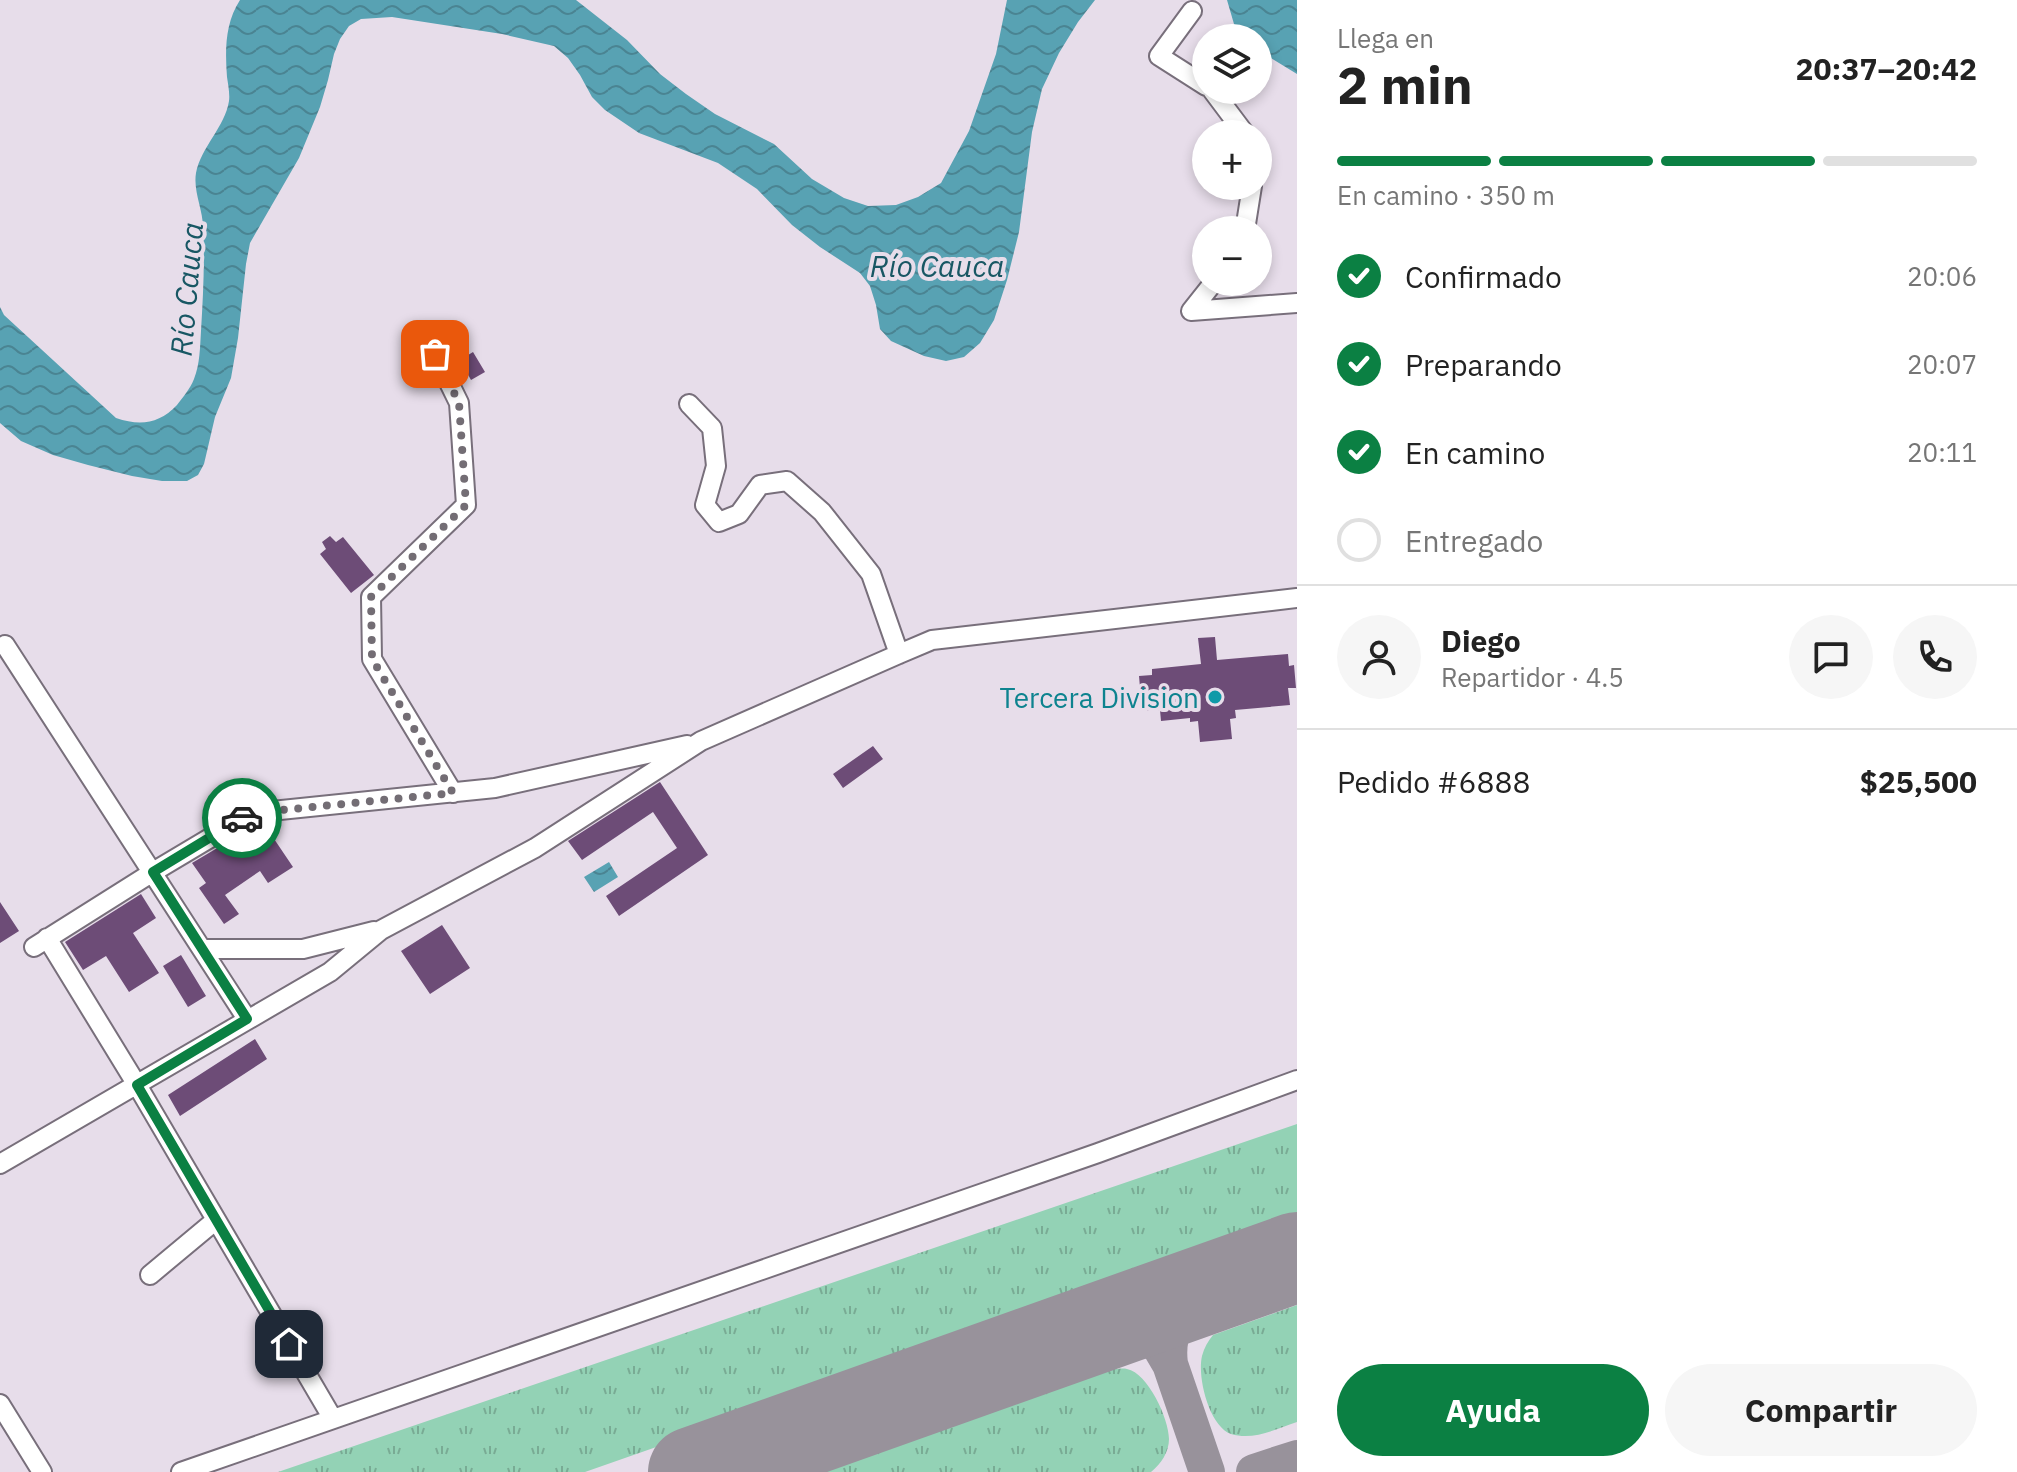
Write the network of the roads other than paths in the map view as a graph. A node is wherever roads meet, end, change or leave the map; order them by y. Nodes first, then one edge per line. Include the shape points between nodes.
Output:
1 (1192, 11) dead end
2 (1192, 77) edge
3 (1203, 296) edge
4 (1297, 303) edge
5 (435, 354) dead end
6 (689, 404) dead end
7 (1297, 598) edge
8 (5, 645) dead end
9 (899, 654) junction
10 (701, 741) junction
11 (453, 793) junction
12 (153, 872) junction
13 (381, 930) junction
14 (203, 949) junction
15 (247, 1019) junction
16 (1297, 1080) edge
17 (137, 1085) junction
18 (0, 1164) edge
19 (216, 1220) junction
20 (150, 1275) dead end
21 (0, 1404) edge
22 (333, 1419) junction
23 (42, 1472) edge
24 (181, 1472) edge

1 - 2 street via 1159,56
3 - 4 street via 1191,311
5 - 11 street via 459,403 466,505 371,597 372,659
6 - 9 street via 712,428 716,466 705,505 712,514 719,522 739,514 760,485 787,481 822,512 871,574
7 - 9 street via 932,640
8 - 12 street
9 - 10 street
10 - 11 street
10 - 13 street via 535,848
11 - 12 street via 252,813
12 - 14 street
12 - 17 street via 40,942
13 - 14 street via 303,949
13 - 15 street via 330,972
14 - 15 street
15 - 17 street
16 - 22 street
17 - 18 street
17 - 19 street
19 - 20 street
19 - 22 street
21 - 23 street
22 - 24 street

